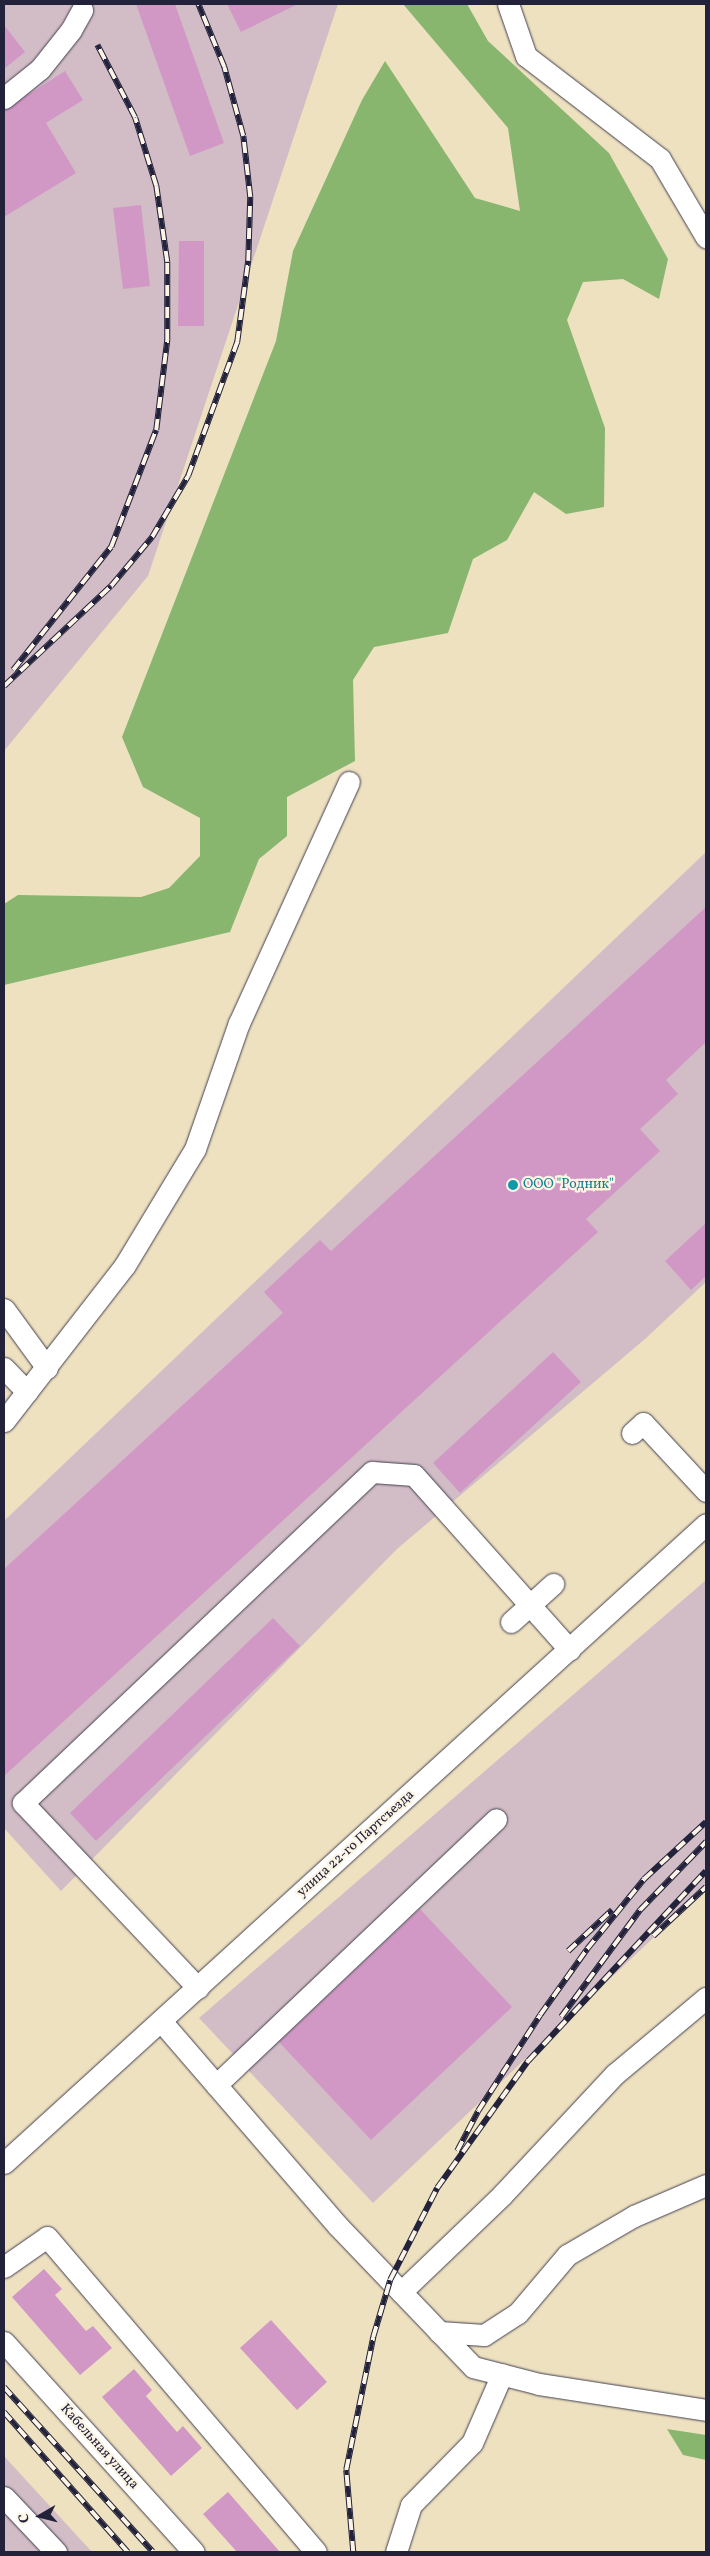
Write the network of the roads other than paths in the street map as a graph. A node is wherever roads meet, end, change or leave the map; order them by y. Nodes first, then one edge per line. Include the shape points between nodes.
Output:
1 (508, 4) edge
2 (82, 10) dead end
3 (4, 98) edge
4 (706, 237) edge
5 (349, 782) dead end
6 (4, 1309) edge
7 (4, 1368) edge
8 (47, 1368) junction
9 (27, 1392) junction
10 (4, 1421) edge
11 (632, 1433) dead end
12 (706, 1491) edge
13 (706, 1524) edge
14 (553, 1584) dead end
15 (531, 1605) junction
16 (511, 1622) dead end
17 (570, 1650) junction
18 (496, 1819) dead end
19 (198, 1988) junction
20 (706, 1998) edge
21 (161, 2021) junction
22 (216, 2085) junction
23 (4, 2163) edge
24 (706, 2185) edge
25 (4, 2267) edge
26 (401, 2292) junction
27 (439, 2332) junction
28 (4, 2342) edge
29 (502, 2374) junction
30 (706, 2410) edge
31 (4, 2497) edge
32 (56, 2552) edge
33 (194, 2552) edge
34 (316, 2552) edge
35 (396, 2552) edge

1 - 4 street via 526,56 660,159
2 - 3 street via 40,69
5 - 8 street via 239,1023 195,1149 125,1265
6 - 8 street
7 - 9 street
8 - 9 street
9 - 10 street
11 - 12 street via 643,1422 671,1465
13 - 17 street, улица 22-го Партсъезда
14 - 15 street
15 - 16 street
15 - 17 street
15 - 19 street via 414,1475 372,1472 23,1803
17 - 19 street, улица 22-го Партсъезда
18 - 22 street
19 - 21 street, улица 22-го Партсъезда
20 - 26 street via 615,2074 502,2195
21 - 22 street
21 - 23 street, улица 22-го Партсъезда
22 - 26 street via 337,2226
24 - 27 street via 634,2216 567,2255 518,2313 484,2335
25 - 34 street via 47,2237
26 - 27 street
27 - 29 street via 473,2367
28 - 33 street, Кабельная улица
29 - 30 street via 539,2384
29 - 35 street via 472,2443 411,2504
31 - 32 street

